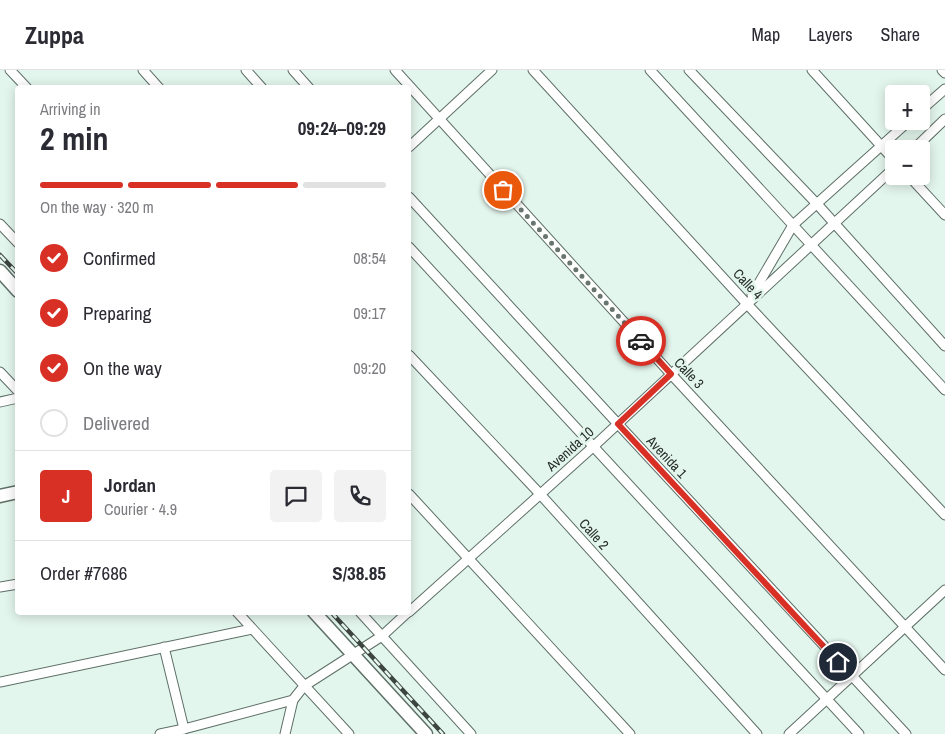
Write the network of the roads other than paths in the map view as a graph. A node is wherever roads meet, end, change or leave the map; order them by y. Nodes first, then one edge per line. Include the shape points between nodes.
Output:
1 (10, 70) edge
2 (143, 70) edge
3 (246, 70) edge
4 (293, 70) edge
5 (395, 70) edge
6 (492, 70) edge
7 (533, 70) edge
8 (650, 70) edge
9 (689, 70) edge
10 (812, 70) edge
11 (942, 70) edge
12 (945, 73) edge
13 (24, 85) edge
14 (156, 85) edge
15 (259, 85) edge
16 (306, 85) edge
17 (408, 85) edge
18 (411, 88) edge
19 (945, 89) edge
20 (930, 102) edge
21 (439, 119) junction
22 (945, 119) edge
23 (899, 130) edge
24 (923, 140) edge
25 (411, 145) edge
26 (881, 146) junction
27 (885, 150) edge
28 (885, 176) edge
29 (917, 185) edge
30 (411, 199) edge
31 (817, 204) junction
32 (945, 215) edge
33 (834, 223) junction
34 (0, 224) edge
35 (793, 225) junction
36 (15, 240) edge
37 (811, 244) junction
38 (411, 248) edge
39 (0, 271) edge
40 (15, 287) edge
41 (747, 304) junction
42 (945, 346) edge
43 (411, 357) edge
44 (0, 372) edge
45 (671, 374) junction
46 (15, 388) edge
47 (945, 390) edge
48 (15, 399) edge
49 (0, 402) edge
50 (618, 424) junction
51 (594, 446) junction
52 (15, 493) edge
53 (540, 494) junction
54 (0, 496) edge
55 (411, 496) edge
56 (945, 515) edge
57 (468, 558) junction
58 (15, 584) edge
59 (0, 587) edge
60 (945, 590) edge
61 (411, 609) edge
62 (240, 615) edge
63 (317, 615) edge
64 (363, 615) edge
65 (405, 615) edge
66 (904, 627) junction
67 (252, 629) junction
68 (382, 636) junction
69 (164, 647) junction
70 (353, 654) junction
71 (945, 670) edge
72 (851, 676) junction
73 (0, 682) edge
74 (304, 686) junction
75 (826, 699) junction
76 (293, 700) junction
77 (184, 729) junction
78 (160, 734) edge
79 (285, 734) edge
80 (346, 734) edge
81 (426, 734) edge
82 (471, 734) edge
83 (630, 734) edge
84 (757, 734) edge
85 (789, 734) edge
86 (859, 734) edge
87 (906, 734) edge

1 - 13 street
2 - 14 street
3 - 15 street
4 - 16 street
5 - 17 street, Calle 3
6 - 21 street
7 - 41 street, Calle 4
8 - 35 street
9 - 31 street
10 - 26 street
11 - 12 street
18 - 21 street, Calle 3
19 - 20 street
21 - 25 street
21 - 45 street, Calle 3
22 - 24 street
23 - 26 street, Avenida 10
26 - 27 street
26 - 31 street, Avenida 10
28 - 33 street, Avenida 10
29 - 32 street
30 - 50 street, Avenida 1
31 - 33 street
31 - 35 street, Avenida 10
33 - 37 street, Avenida 10
33 - 42 street
34 - 36 street
35 - 37 street
35 - 41 street, Avenida 10
37 - 41 street, Avenida 10
37 - 47 street
38 - 51 street
39 - 40 main road
41 - 45 street, Avenida 10
41 - 56 street, Calle 4
43 - 53 street, Calle 2
44 - 46 street
45 - 50 street, Avenida 10
45 - 66 street, Calle 3
48 - 49 street
50 - 51 street, Avenida 10
50 - 72 street, Avenida 1
51 - 53 street, Avenida 10
51 - 75 street
52 - 54 main road
53 - 57 street, Avenida 10
53 - 84 street, Calle 2
55 - 57 street
57 - 61 street, Avenida 10
57 - 83 street
58 - 59 street
60 - 66 street
62 - 67 street
63 - 70 main road
64 - 68 street
65 - 68 street, Avenida 10
66 - 71 street, Calle 3
66 - 72 street
67 - 69 street
67 - 74 street
68 - 70 street, Avenida 10
68 - 82 street
69 - 73 street
69 - 77 street
70 - 74 street, Avenida 10
70 - 81 main road
72 - 75 street
72 - 87 street, Avenida 1
74 - 76 street, Avenida 10
74 - 80 street
75 - 85 street
75 - 86 street
76 - 77 street
76 - 79 street
77 - 78 street

